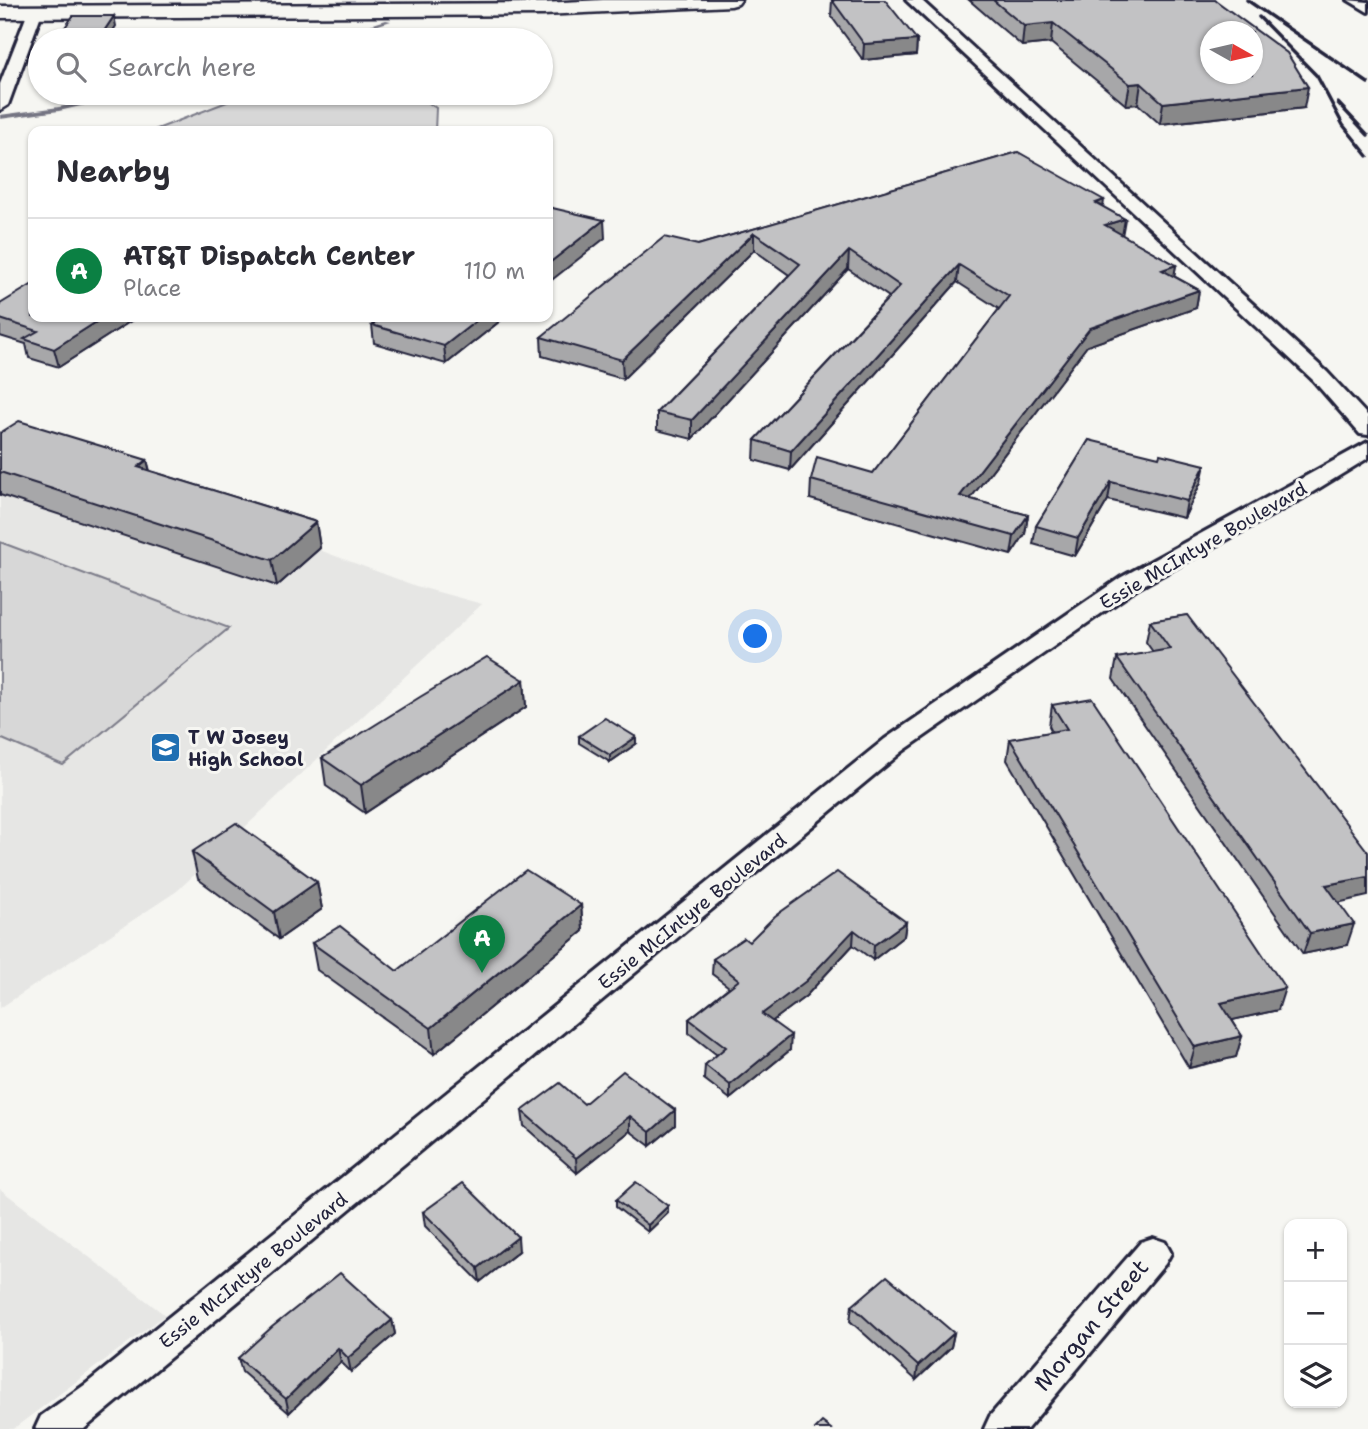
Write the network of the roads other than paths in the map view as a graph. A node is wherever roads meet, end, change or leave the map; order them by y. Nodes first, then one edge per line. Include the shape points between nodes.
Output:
1 (731, 0) edge
2 (913, 0) edge
3 (1355, 0) edge
4 (478, 5) edge
5 (1368, 8) edge
6 (0, 12) edge
7 (34, 12) junction
8 (28, 28) edge
9 (28, 28) edge
10 (0, 105) edge
11 (1368, 429) edge
12 (1368, 449) edge
13 (1153, 1253) dead end
14 (54, 1429) edge
15 (1003, 1429) edge

1 - 4 street
2 - 11 street via 1320,376
3 - 5 street
4 - 7 street
6 - 7 street
7 - 9 street
8 - 10 street
12 - 14 street, Essie McIntyre Boulevard via 1129,583 894,746
13 - 15 street, Morgan Street

